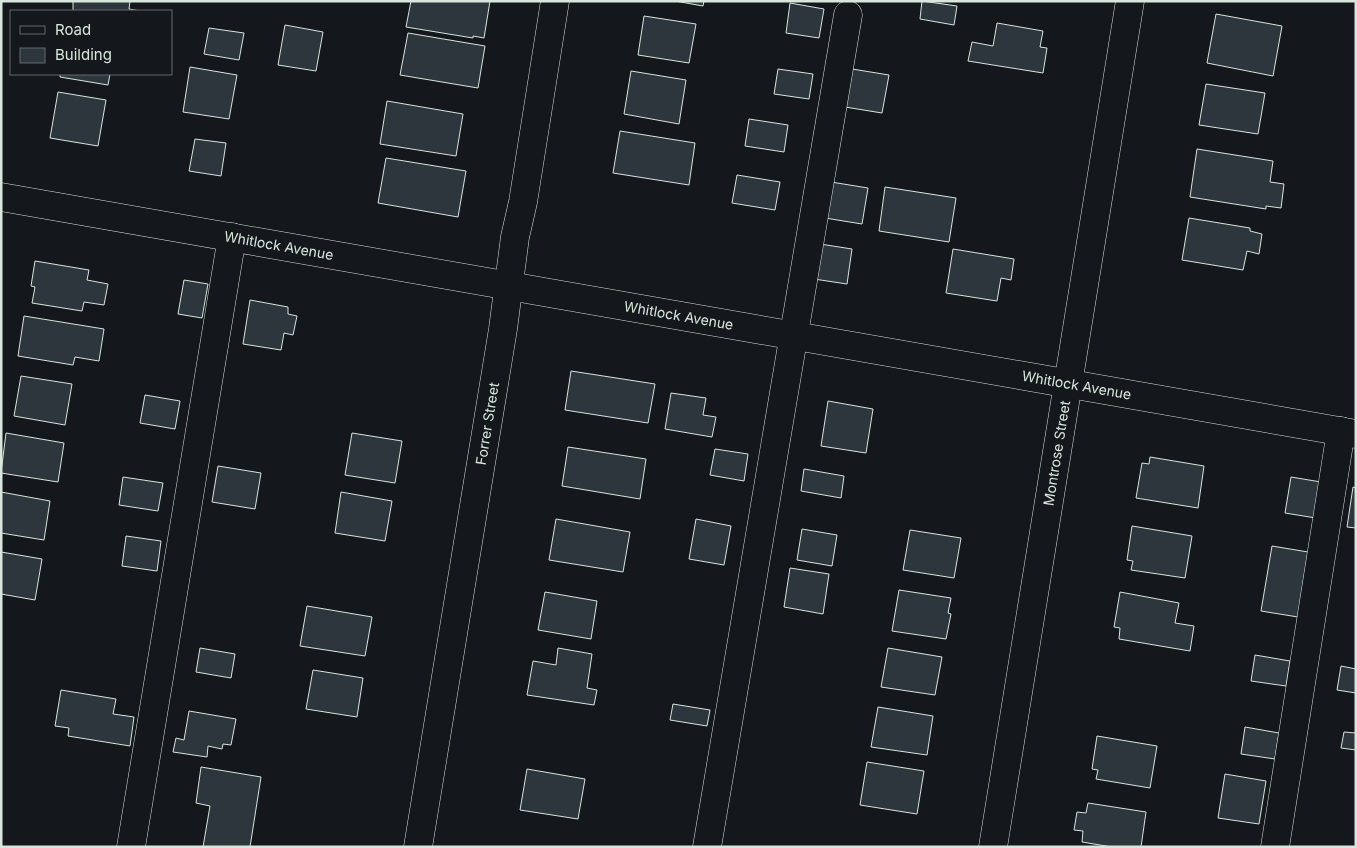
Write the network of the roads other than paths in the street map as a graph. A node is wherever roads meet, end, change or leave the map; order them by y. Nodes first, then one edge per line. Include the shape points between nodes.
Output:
1 (555, 1) edge
2 (1130, 1) edge
3 (848, 15) dead end
4 (1, 197) edge
5 (232, 237) junction
6 (508, 285) junction
7 (794, 336) junction
8 (1070, 385) junction
9 (1348, 433) edge
10 (132, 847) edge
11 (418, 847) edge
12 (707, 847) edge
13 (993, 847) edge
14 (1275, 847) edge

1 - 6 street, Forrer Street
2 - 8 street, Montrose Street
3 - 7 street
4 - 5 street, Whitlock Avenue
5 - 6 street, Whitlock Avenue
5 - 10 street
6 - 7 street, Whitlock Avenue
6 - 11 street, Forrer Street
7 - 8 street, Whitlock Avenue
7 - 12 street
8 - 9 street, Whitlock Avenue
8 - 13 street, Montrose Street
9 - 14 street

